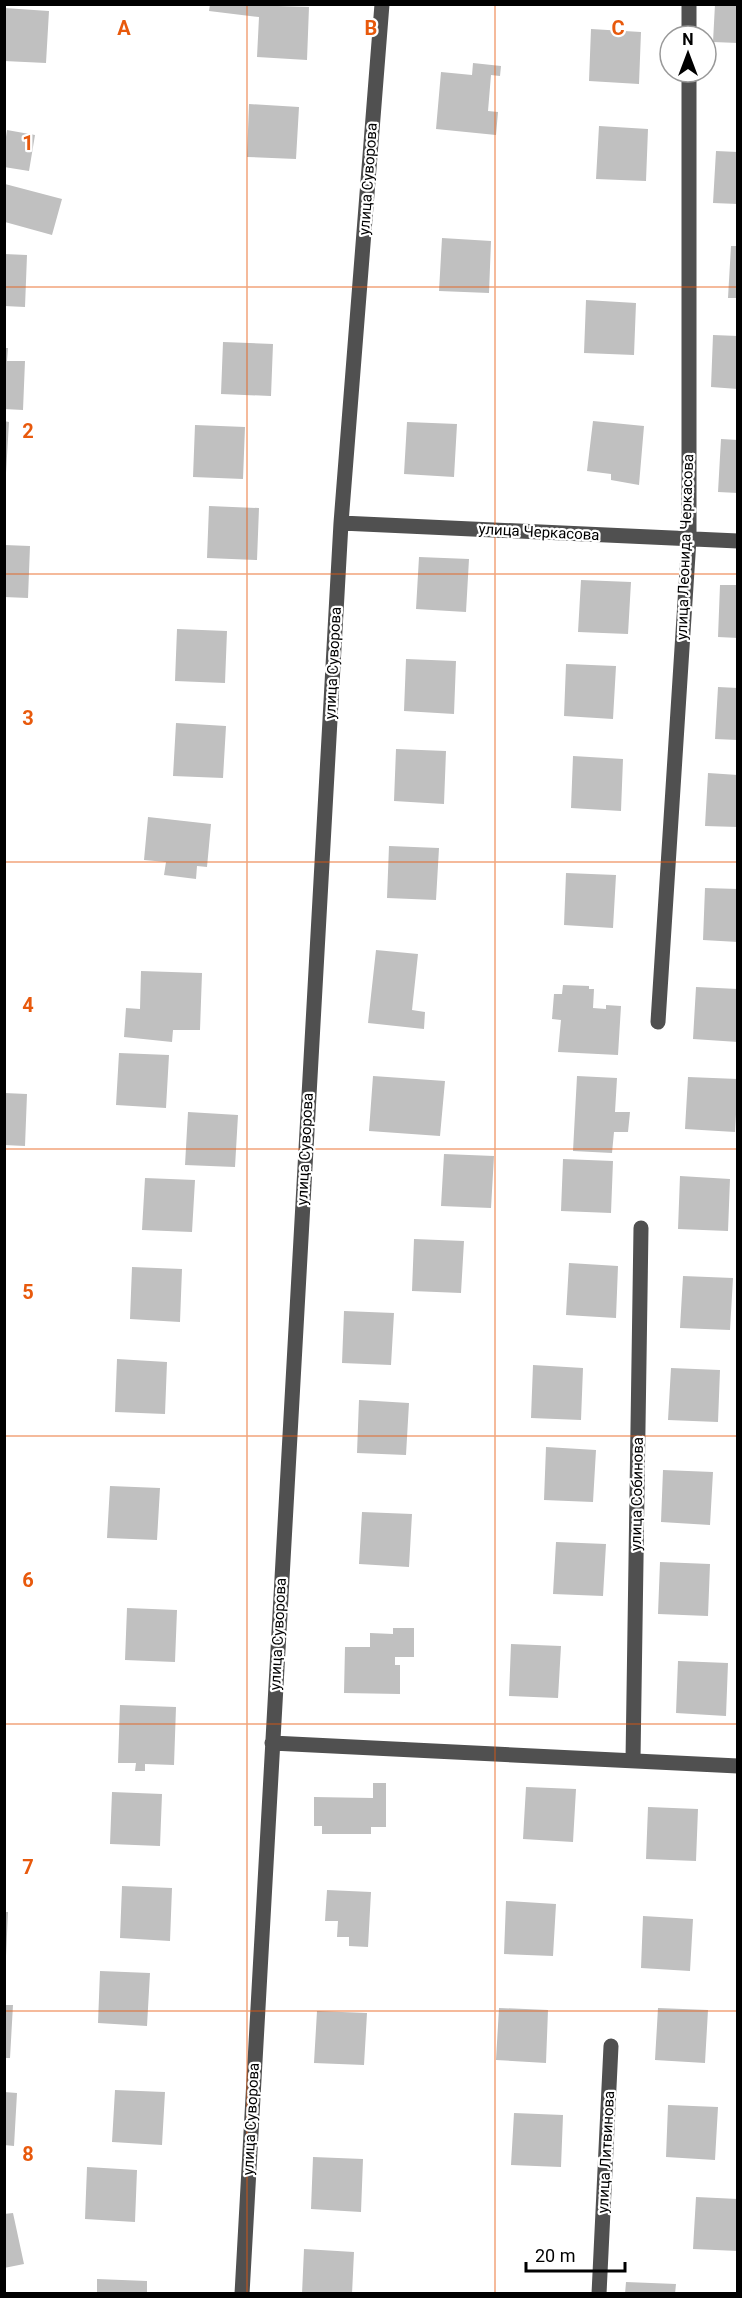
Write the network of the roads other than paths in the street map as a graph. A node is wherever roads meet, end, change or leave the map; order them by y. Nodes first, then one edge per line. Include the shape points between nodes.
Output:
1 (382, 4) edge
2 (689, 4) edge
3 (689, 24) edge
4 (689, 84) edge
5 (341, 523) junction
6 (689, 539) junction
7 (738, 541) edge
8 (658, 1022) dead end
9 (641, 1228) dead end
10 (272, 1743) junction
11 (633, 1761) junction
12 (738, 1766) edge
13 (611, 2046) dead end
14 (242, 2294) edge
15 (599, 2294) edge

1 - 5 street, улица Суворова
2 - 3 street
4 - 6 street, улица Леонида Черкасова
5 - 6 street, улица Черкасова
5 - 10 street, улица Суворова
6 - 7 street, улица Черкасова
6 - 8 street, улица Леонида Черкасова
9 - 11 street, улица Собинова
10 - 11 street
10 - 14 street, улица Суворова
11 - 12 street
13 - 15 street, улица Литвинова

